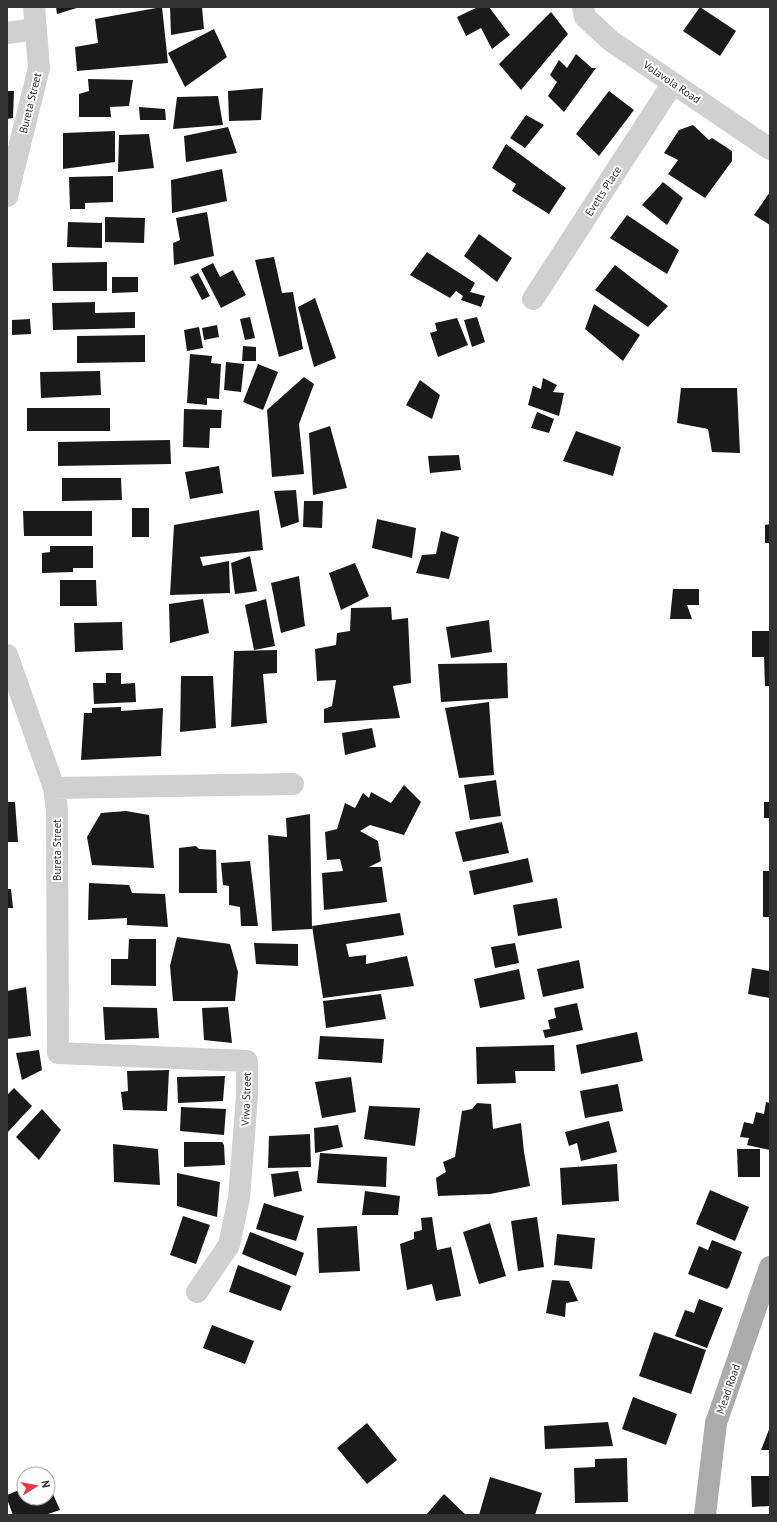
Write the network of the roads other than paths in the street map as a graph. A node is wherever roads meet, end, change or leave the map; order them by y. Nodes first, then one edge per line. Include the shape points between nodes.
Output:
1 (34, 7) edge
2 (582, 7) edge
3 (36, 29) junction
4 (7, 33) edge
5 (673, 83) junction
6 (770, 149) edge
7 (7, 196) edge
8 (532, 299) dead end
9 (7, 656) edge
10 (293, 784) dead end
11 (54, 788) junction
12 (58, 1053) joint
13 (770, 1267) edge
14 (197, 1292) dead end
15 (705, 1515) edge

1 - 3 street, Bureta Street
2 - 5 street, Volavola Road via 585,18 611,41
3 - 4 street
3 - 7 street, Bureta Street via 39,68
5 - 6 street, Volavola Road
5 - 8 street, Evetts Place
9 - 11 street, Bureta Street
10 - 11 street
11 - 12 street, Bureta Street via 57,810
12 - 14 street, Viwa Street via 247,1061 247,1096 239,1198 229,1245
13 - 15 main road, Mead Road via 716,1423

